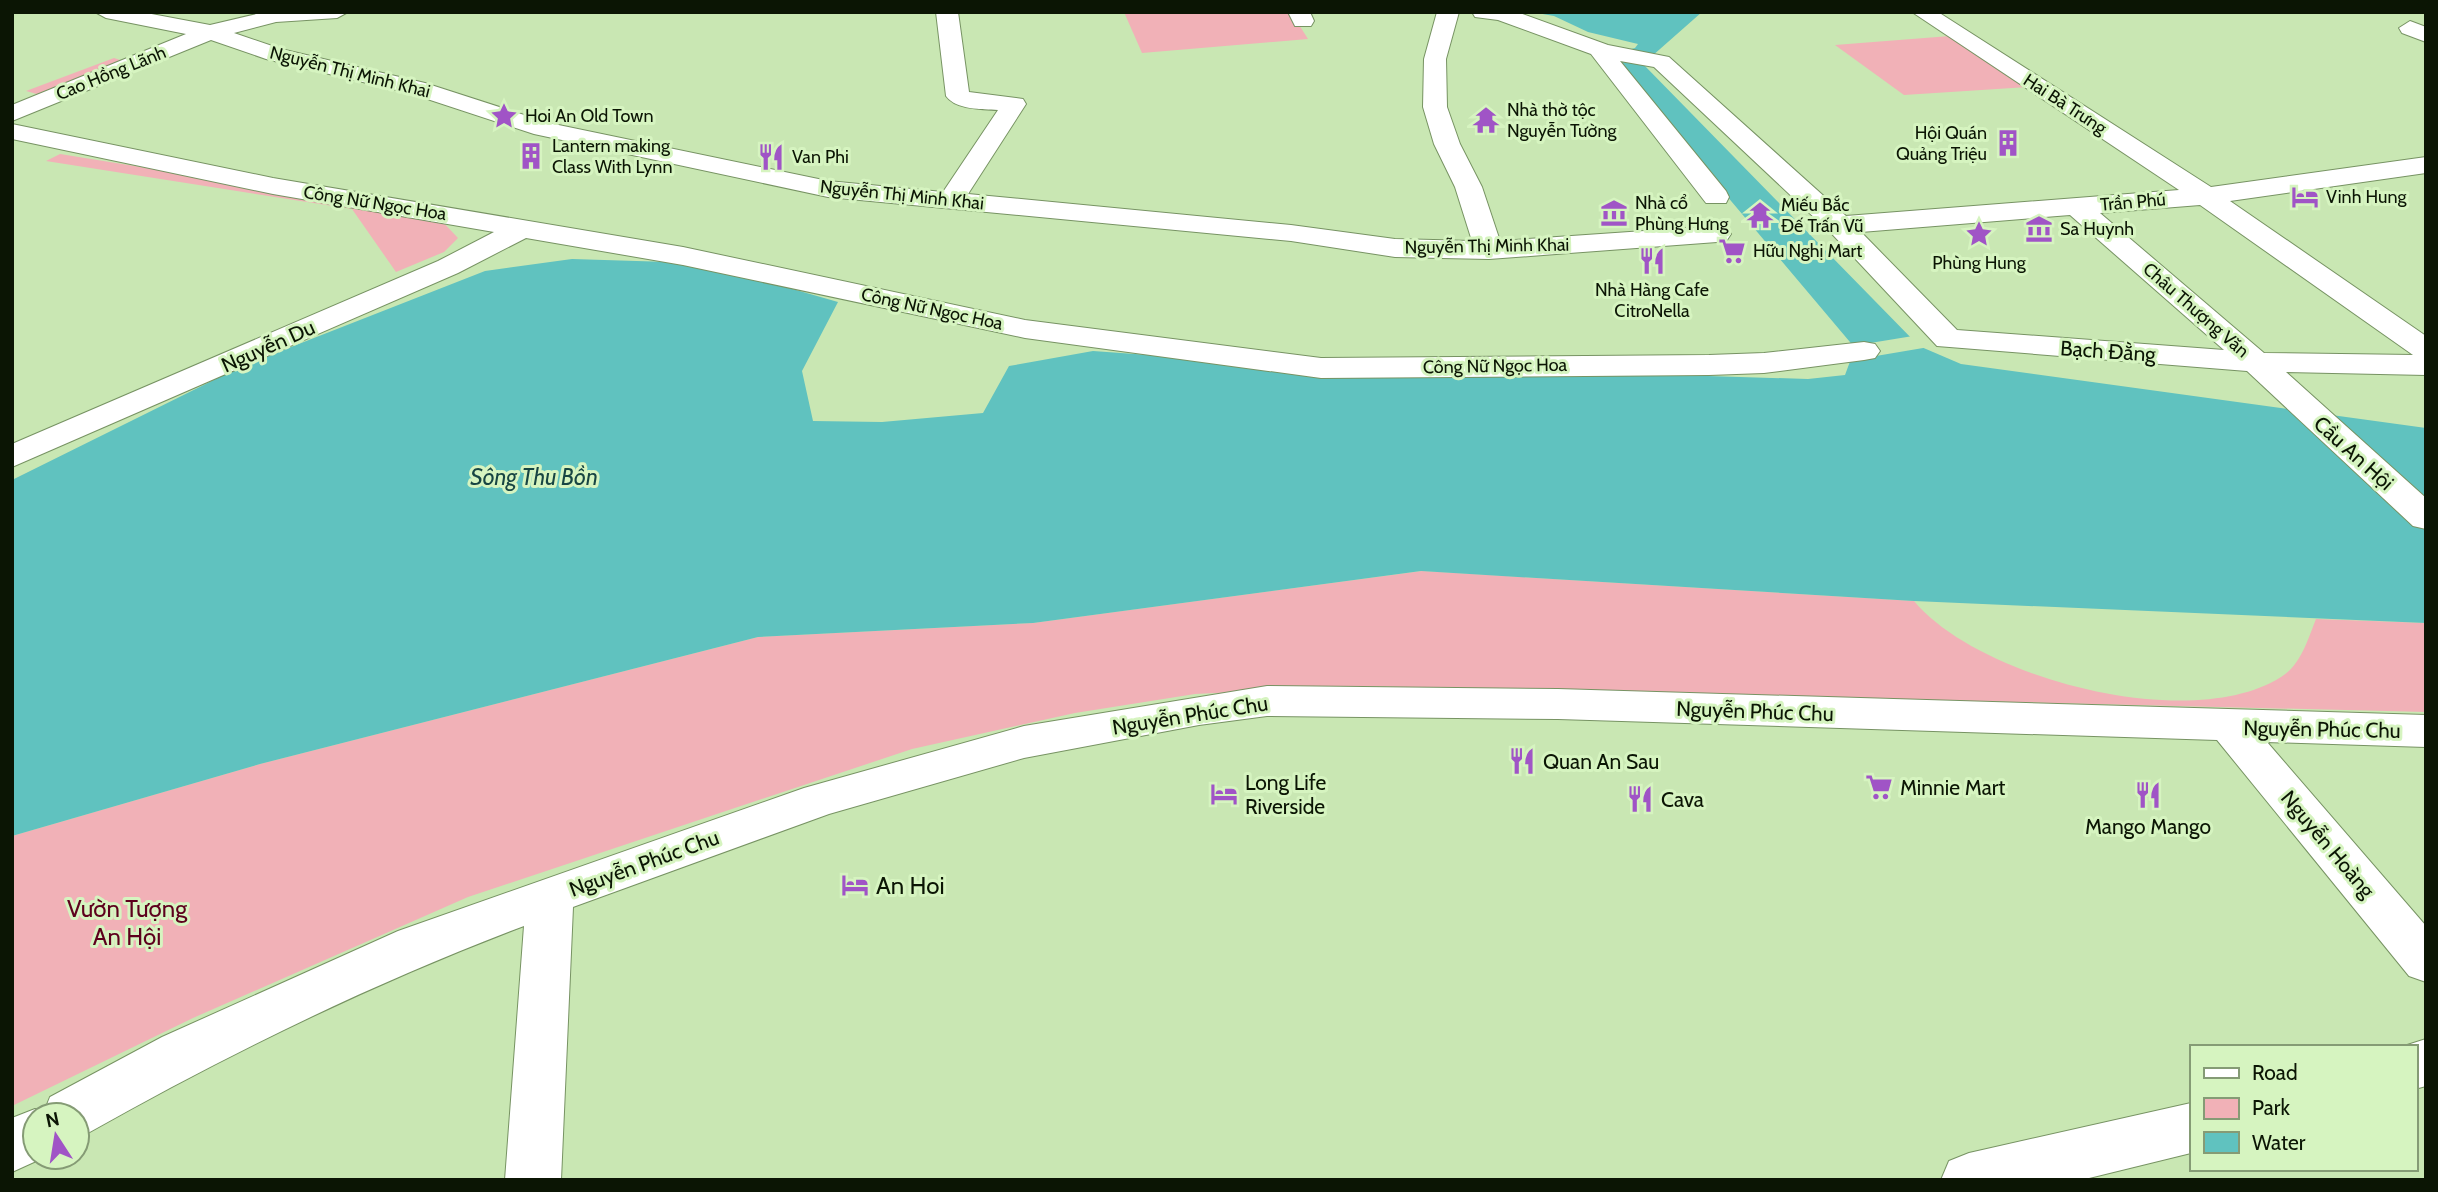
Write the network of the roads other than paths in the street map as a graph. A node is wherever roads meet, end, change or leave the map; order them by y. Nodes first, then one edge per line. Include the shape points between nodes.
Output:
1 (106, 12) edge
2 (337, 12) edge
3 (947, 12) edge
4 (1448, 12) edge
5 (1483, 12) edge
6 (1923, 12) edge
7 (170, 19) edge
8 (210, 32) junction
9 (1600, 49) junction
10 (25, 84) dead end
11 (12, 114) edge
12 (12, 131) edge
13 (2426, 165) edge
14 (2206, 196) junction
15 (1716, 197) dead end
16 (950, 202) junction
17 (2076, 206) junction
18 (1834, 225) junction
19 (521, 229) junction
20 (1717, 234) dead end
21 (1489, 250) junction
22 (2426, 350) edge
23 (1864, 351) dead end
24 (2256, 362) junction
25 (2426, 365) edge
26 (2283, 387) joint
27 (12, 457) edge
28 (2426, 518) edge
29 (2230, 727) junction
30 (2426, 731) edge
31 (551, 896) junction
32 (2426, 961) edge
33 (91, 1103) edge
34 (2190, 1128) edge
35 (533, 1180) edge
36 (1969, 1180) edge

1 - 7 street, Nguyễn Thị Minh Khai via 145,20
2 - 8 street via 276,16
3 - 16 street via 958,96 1013,104
4 - 21 street via 1434,46 1437,113 1444,139 1465,176
5 - 9 street via 1502,14
6 - 14 street, Hai Bà Trưng
7 - 8 street, Nguyễn Thị Minh Khai
7 - 10 street, Cao Hồng Lãnh
8 - 11 street, Cao Hồng Lãnh
8 - 16 street, Nguyễn Thị Minh Khai via 274,54 417,88 543,129 828,189
9 - 15 street
9 - 18 street via 1661,62
12 - 19 street, Công Nữ Ngọc Hoa via 273,186
13 - 14 street, Trần Phú
14 - 17 street, Trần Phú
14 - 22 street, Hai Bà Trưng
16 - 21 street, Nguyễn Thị Minh Khai via 1277,232 1395,248
17 - 18 street, Trần Phú
17 - 24 street, Châu Thượng Văn
18 - 24 street, Bạch Đằng via 1948,339
19 - 23 street, Công Nữ Ngọc Hoa via 683,256 1025,329 1321,368 1709,365
19 - 27 street, Nguyễn Du via 448,267
20 - 21 street, Nguyễn Thị Minh Khai
24 - 25 street, Bạch Đằng
24 - 26 street, Châu Thượng Văn
26 - 28 street, Cầu An Hội
29 - 30 street, Nguyễn Phúc Chu
29 - 31 street, Nguyễn Phúc Chu via 1572,705 1267,701 1024,743 820,800
29 - 32 street, Nguyễn Hoàng
31 - 33 street, Nguyễn Phúc Chu via 415,946 180,1054
31 - 35 street
34 - 36 street

